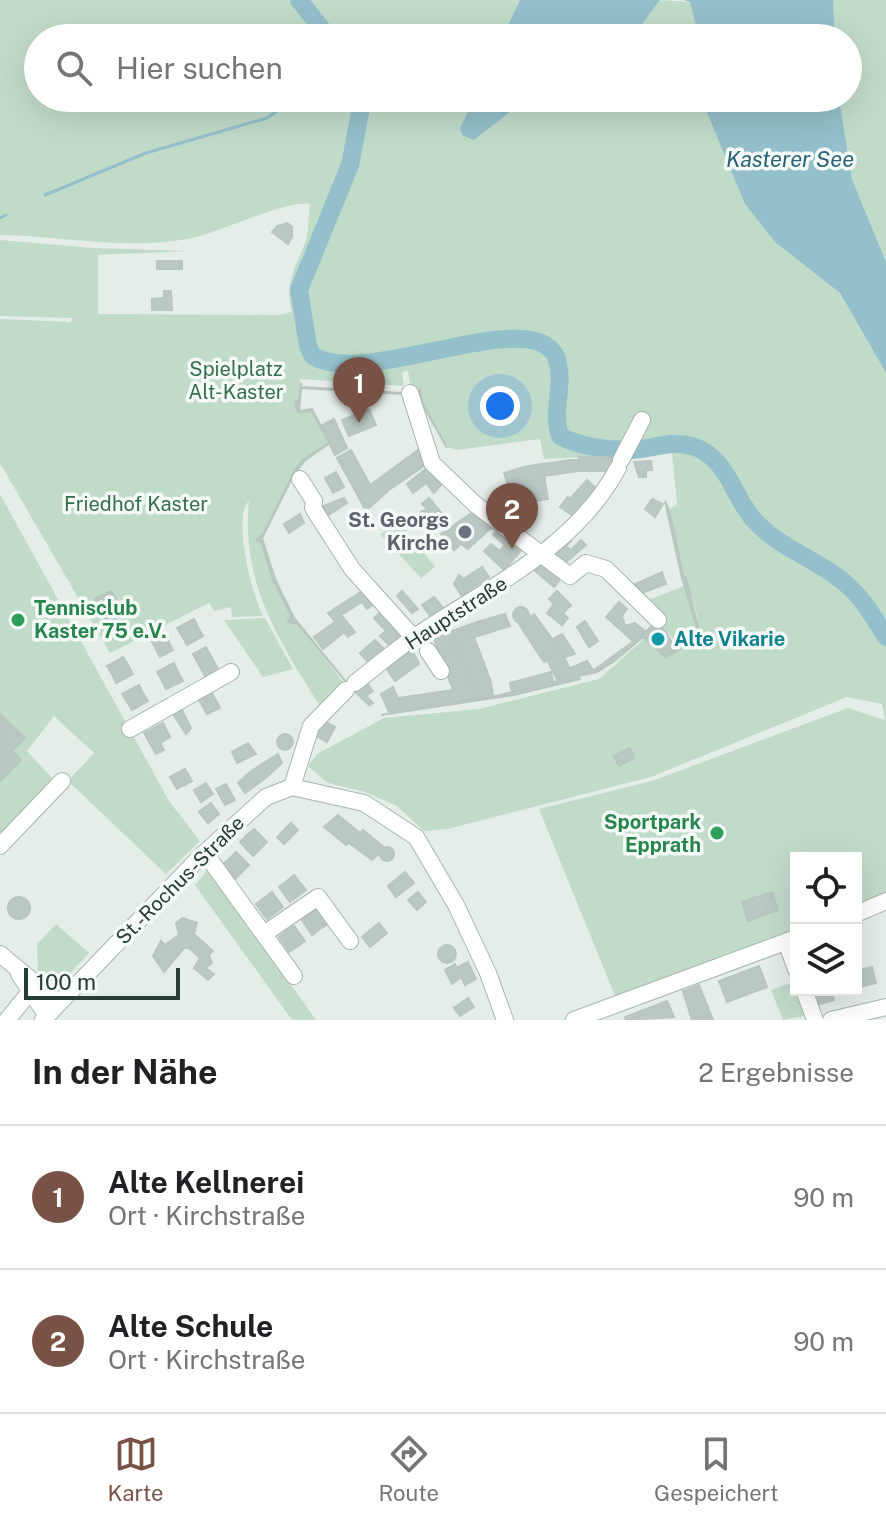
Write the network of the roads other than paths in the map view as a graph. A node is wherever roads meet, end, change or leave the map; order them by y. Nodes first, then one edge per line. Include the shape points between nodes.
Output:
1 (409, 391) dead end
2 (642, 420) dead end
3 (300, 479) dead end
4 (543, 553) junction
5 (658, 620) dead end
6 (421, 642) junction
7 (441, 671) dead end
8 (231, 672) dead end
9 (130, 729) dead end
10 (62, 781) dead end
11 (292, 787) junction
12 (0, 846) edge
13 (205, 853) junction
14 (886, 901) edge
15 (862, 911) edge
16 (264, 934) junction
17 (790, 940) edge
18 (350, 941) dead end
19 (0, 954) edge
20 (18, 972) junction
21 (294, 976) dead end
22 (29, 993) junction
23 (806, 996) edge
24 (59, 1003) junction
25 (886, 1007) edge
26 (45, 1018) edge
27 (7, 1020) edge
28 (505, 1020) edge
29 (574, 1020) edge
30 (815, 1020) edge
31 (831, 1020) edge

1 - 4 street via 432,463 476,505
2 - 4 street, Hauptstraße via 599,497
3 - 6 street via 352,569
4 - 5 street via 570,576 586,563 606,569
4 - 6 street, Hauptstraße
6 - 7 street
6 - 11 street, Hauptstraße via 351,687 311,726
8 - 9 street
10 - 12 street
11 - 13 street, St.-Rochus-Straße via 266,797
11 - 28 street via 364,803 416,837 456,905
13 - 16 street
13 - 24 street, St.-Rochus-Straße
14 - 15 street
16 - 18 street via 318,897
16 - 21 street
17 - 29 street
19 - 20 street
20 - 22 street
20 - 24 street
22 - 26 street
22 - 27 street
23 - 30 street
24 - 26 street, St.-Rochus-Straße
25 - 31 street

